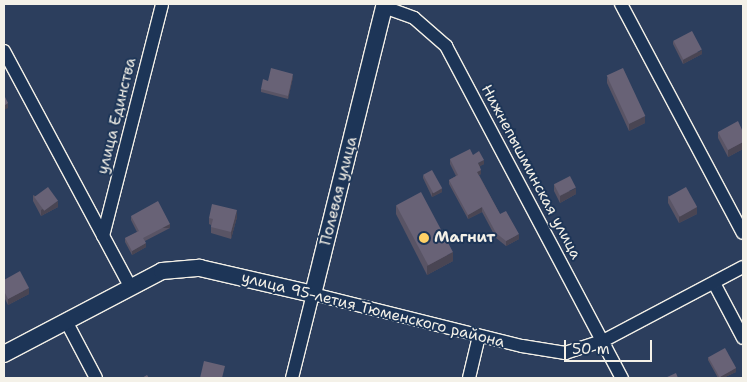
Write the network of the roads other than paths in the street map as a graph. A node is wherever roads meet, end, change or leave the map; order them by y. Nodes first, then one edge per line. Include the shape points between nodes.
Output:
1 (162, 4) edge
2 (621, 4) edge
3 (385, 5) edge
4 (4, 51) edge
5 (743, 233) edge
6 (103, 236) junction
7 (743, 267) edge
8 (714, 283) junction
9 (130, 286) junction
10 (314, 294) junction
11 (66, 321) junction
12 (479, 336) junction
13 (743, 338) edge
14 (603, 341) junction
15 (4, 354) edge
16 (96, 378) edge
17 (292, 378) edge
18 (469, 378) edge
19 (622, 378) edge

1 - 6 street, улица Единства
2 - 5 street
3 - 10 street, Полевая улица
3 - 14 street, Нижнепышминская улица via 414,18 446,46
4 - 6 street, улица Единства
6 - 9 street, улица Единства
7 - 8 street, улица 95-летия Тюменского района
8 - 13 street
8 - 14 street, улица 95-летия Тюменского района
9 - 10 street, улица 95-летия Тюменского района via 162,271 200,268
9 - 11 street, улица 95-летия Тюменского района
10 - 12 street, улица 95-летия Тюменского района
10 - 17 street, Полевая улица
11 - 15 street, улица 95-летия Тюменского района
11 - 16 street
12 - 14 street, улица 95-летия Тюменского района via 565,353
12 - 18 street
14 - 19 street, Нижнепышминская улица

